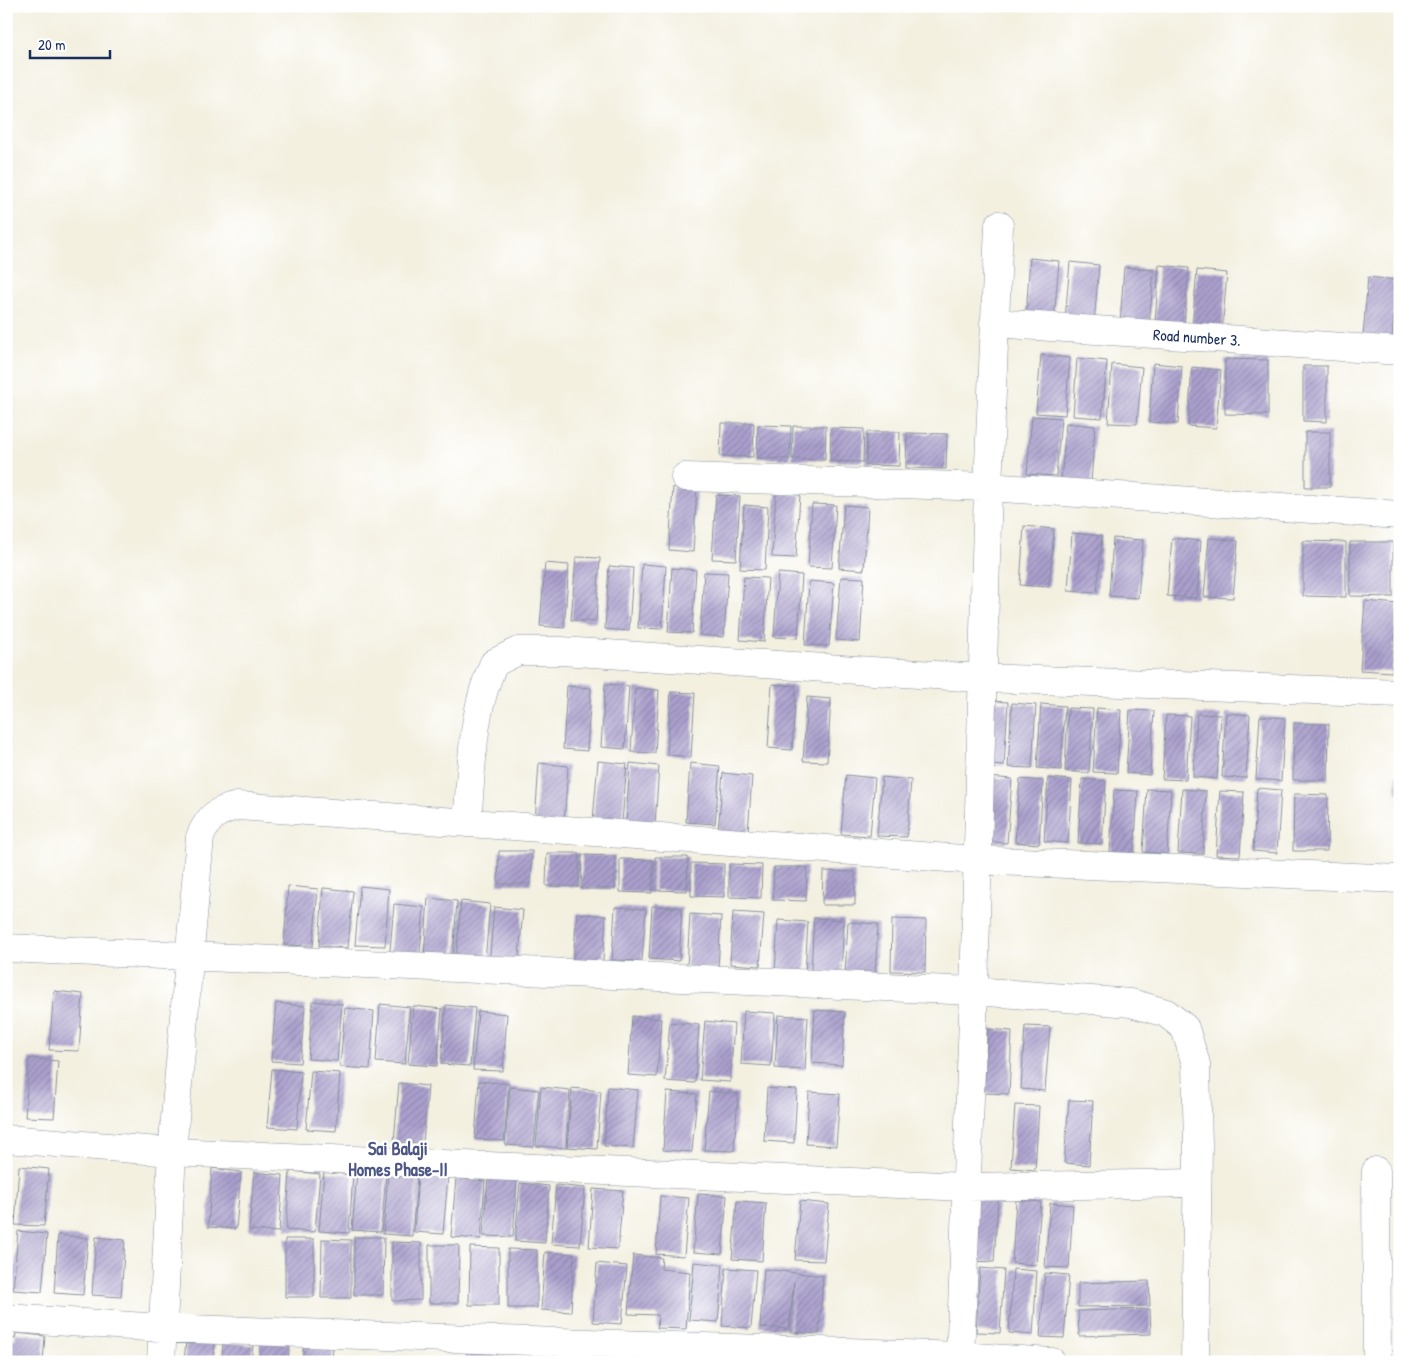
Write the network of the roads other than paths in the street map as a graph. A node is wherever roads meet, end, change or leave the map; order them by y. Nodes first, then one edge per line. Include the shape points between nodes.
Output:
1 (999, 225) dead end
2 (994, 323) junction
3 (1400, 351) edge
4 (685, 476) dead end
5 (988, 487) junction
6 (1400, 515) edge
7 (981, 678) junction
8 (1400, 693) edge
9 (467, 823) junction
10 (976, 860) junction
11 (1400, 879) edge
12 (6, 948) edge
13 (189, 955) junction
14 (974, 991) junction
15 (6, 1139) edge
16 (172, 1152) junction
17 (1376, 1171) dead end
18 (1197, 1183) junction
19 (966, 1187) junction
20 (6, 1318) edge
21 (162, 1328) junction
22 (960, 1359) edge
23 (161, 1362) edge
24 (1052, 1362) edge
25 (1195, 1362) edge
26 (1377, 1362) edge

1 - 2 street
2 - 3 street, Road number 3.
2 - 5 street
4 - 5 street
5 - 6 street
5 - 7 street
7 - 8 street
7 - 9 street via 561,651 518,651 494,663 483,686
7 - 10 street
9 - 10 street
9 - 13 street via 238,806 220,810 206,822 200,837
10 - 11 street
10 - 14 street
12 - 13 street
13 - 14 street
13 - 16 street
14 - 18 street via 1131,1003 1166,1014 1185,1028 1196,1064
14 - 19 street
15 - 16 street
16 - 19 street
16 - 21 street
17 - 26 street
18 - 19 street
18 - 25 street
19 - 22 street
20 - 21 street
21 - 22 street
21 - 23 street
22 - 24 street

